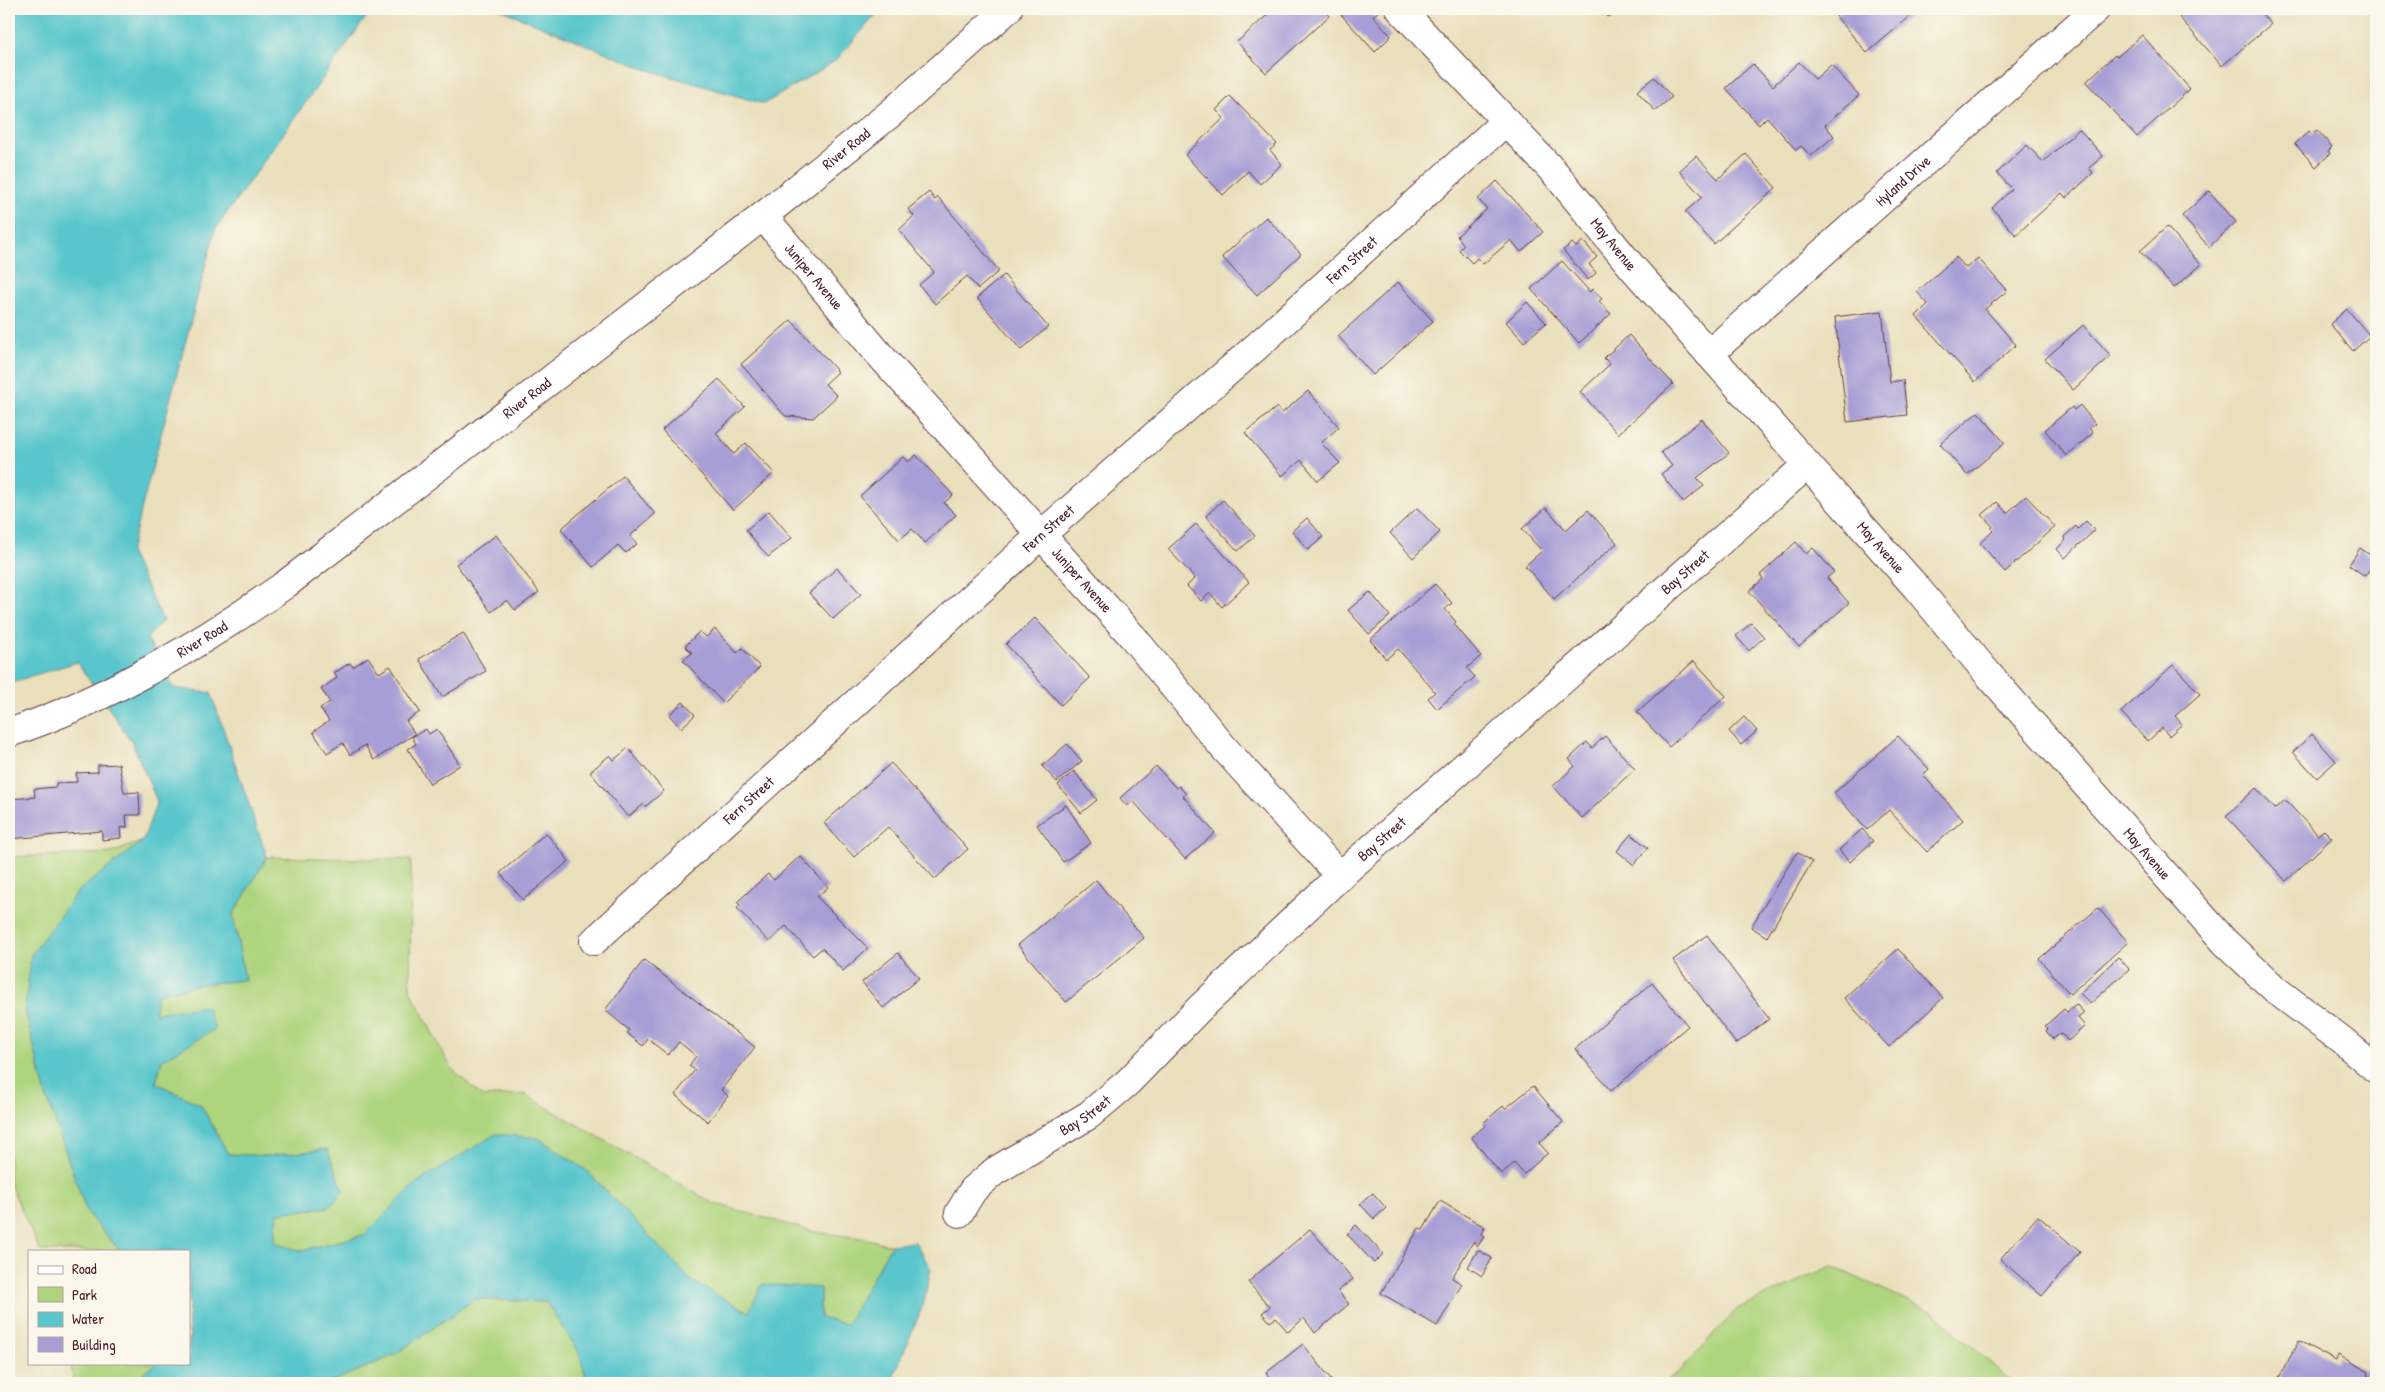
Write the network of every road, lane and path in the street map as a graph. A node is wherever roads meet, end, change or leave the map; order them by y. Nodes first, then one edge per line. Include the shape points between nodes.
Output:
1 (1008, 9) edge
2 (1400, 9) edge
3 (2096, 9) edge
4 (1506, 121) junction
5 (764, 216) junction
6 (1710, 354) junction
7 (1807, 465) junction
8 (1041, 535) junction
9 (9, 732) edge
10 (1340, 876) junction
11 (594, 941) dead end
12 (2376, 1069) edge
13 (959, 1213) dead end

1 - 5 street, River Road via 891,113
2 - 4 street, May Avenue
3 - 6 street, Hyland Drive
4 - 6 street, May Avenue via 1555,173 1632,267
4 - 8 street, Fern Street via 1256,347
5 - 8 street, Juniper Avenue via 878,353
5 - 9 street, River Road via 286,584 228,625 85,702
6 - 7 street, May Avenue
7 - 10 street, Bay Street
7 - 12 street, May Avenue via 2225,942 2273,987
8 - 10 street, Juniper Avenue via 1132,636 1224,748
8 - 11 street, Fern Street
10 - 13 street, Bay Street via 1199,1009 1128,1082 1089,1115 995,1170 973,1190

